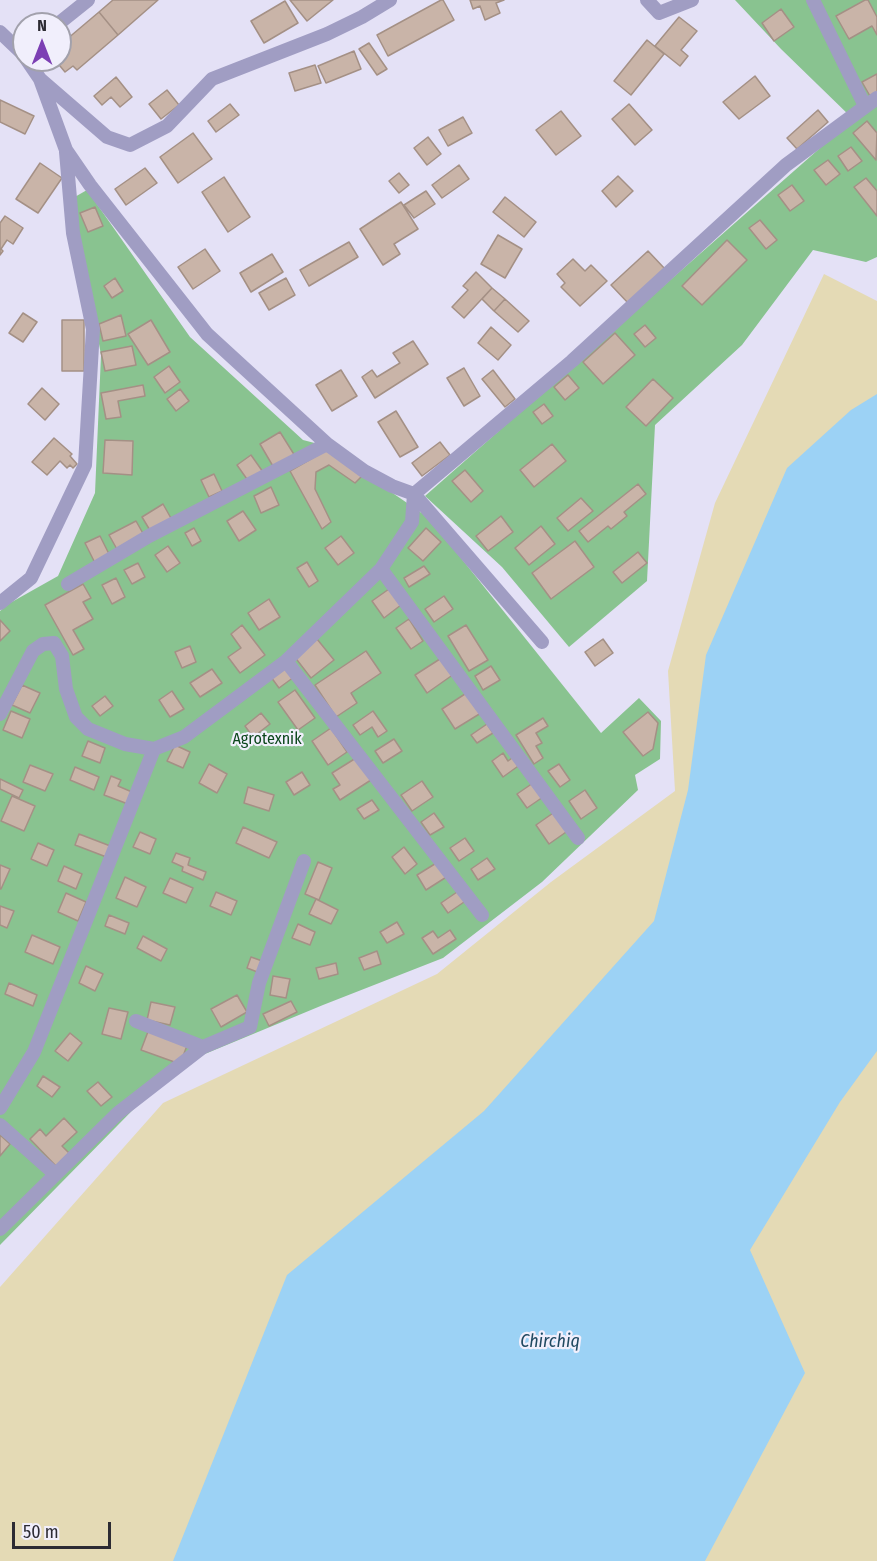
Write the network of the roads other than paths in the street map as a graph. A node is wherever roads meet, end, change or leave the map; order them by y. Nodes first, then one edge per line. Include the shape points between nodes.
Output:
1 (88, 0) edge
2 (390, 0) edge
3 (647, 0) edge
4 (692, 0) edge
5 (813, 0) edge
6 (72, 13) edge
7 (0, 32) edge
8 (12, 44) edge
9 (35, 72) edge
10 (40, 79) junction
11 (877, 98) edge
12 (865, 106) junction
13 (66, 150) junction
14 (327, 444) junction
15 (414, 494) junction
16 (381, 569) junction
17 (68, 584) dead end
18 (0, 603) edge
19 (542, 642) dead end
20 (286, 661) junction
21 (0, 714) edge
22 (154, 749) junction
23 (578, 838) dead end
24 (304, 861) dead end
25 (482, 915) dead end
26 (136, 1021) dead end
27 (203, 1047) junction
28 (0, 1108) edge
29 (0, 1125) edge
30 (55, 1174) junction
31 (0, 1228) edge

1 - 6 street
2 - 10 street via 327,34 212,79 167,126 130,145 107,137
3 - 4 street via 659,13
5 - 12 street
7 - 8 street
9 - 10 street
10 - 13 street
11 - 12 street
12 - 15 street via 786,165 572,361
13 - 14 street via 207,334
13 - 18 street via 73,233 93,329 85,465 31,578
14 - 15 street via 364,471
14 - 17 street via 149,536
15 - 16 street via 412,522
15 - 19 street
16 - 20 street
16 - 23 street
20 - 22 street via 183,737
20 - 25 street
21 - 22 street via 33,651 54,643 62,656 66,689 76,717 88,729 125,744
22 - 28 street via 34,1052
24 - 27 street via 260,983 250,1026
26 - 27 street
27 - 30 street via 118,1113
29 - 30 street
30 - 31 street

